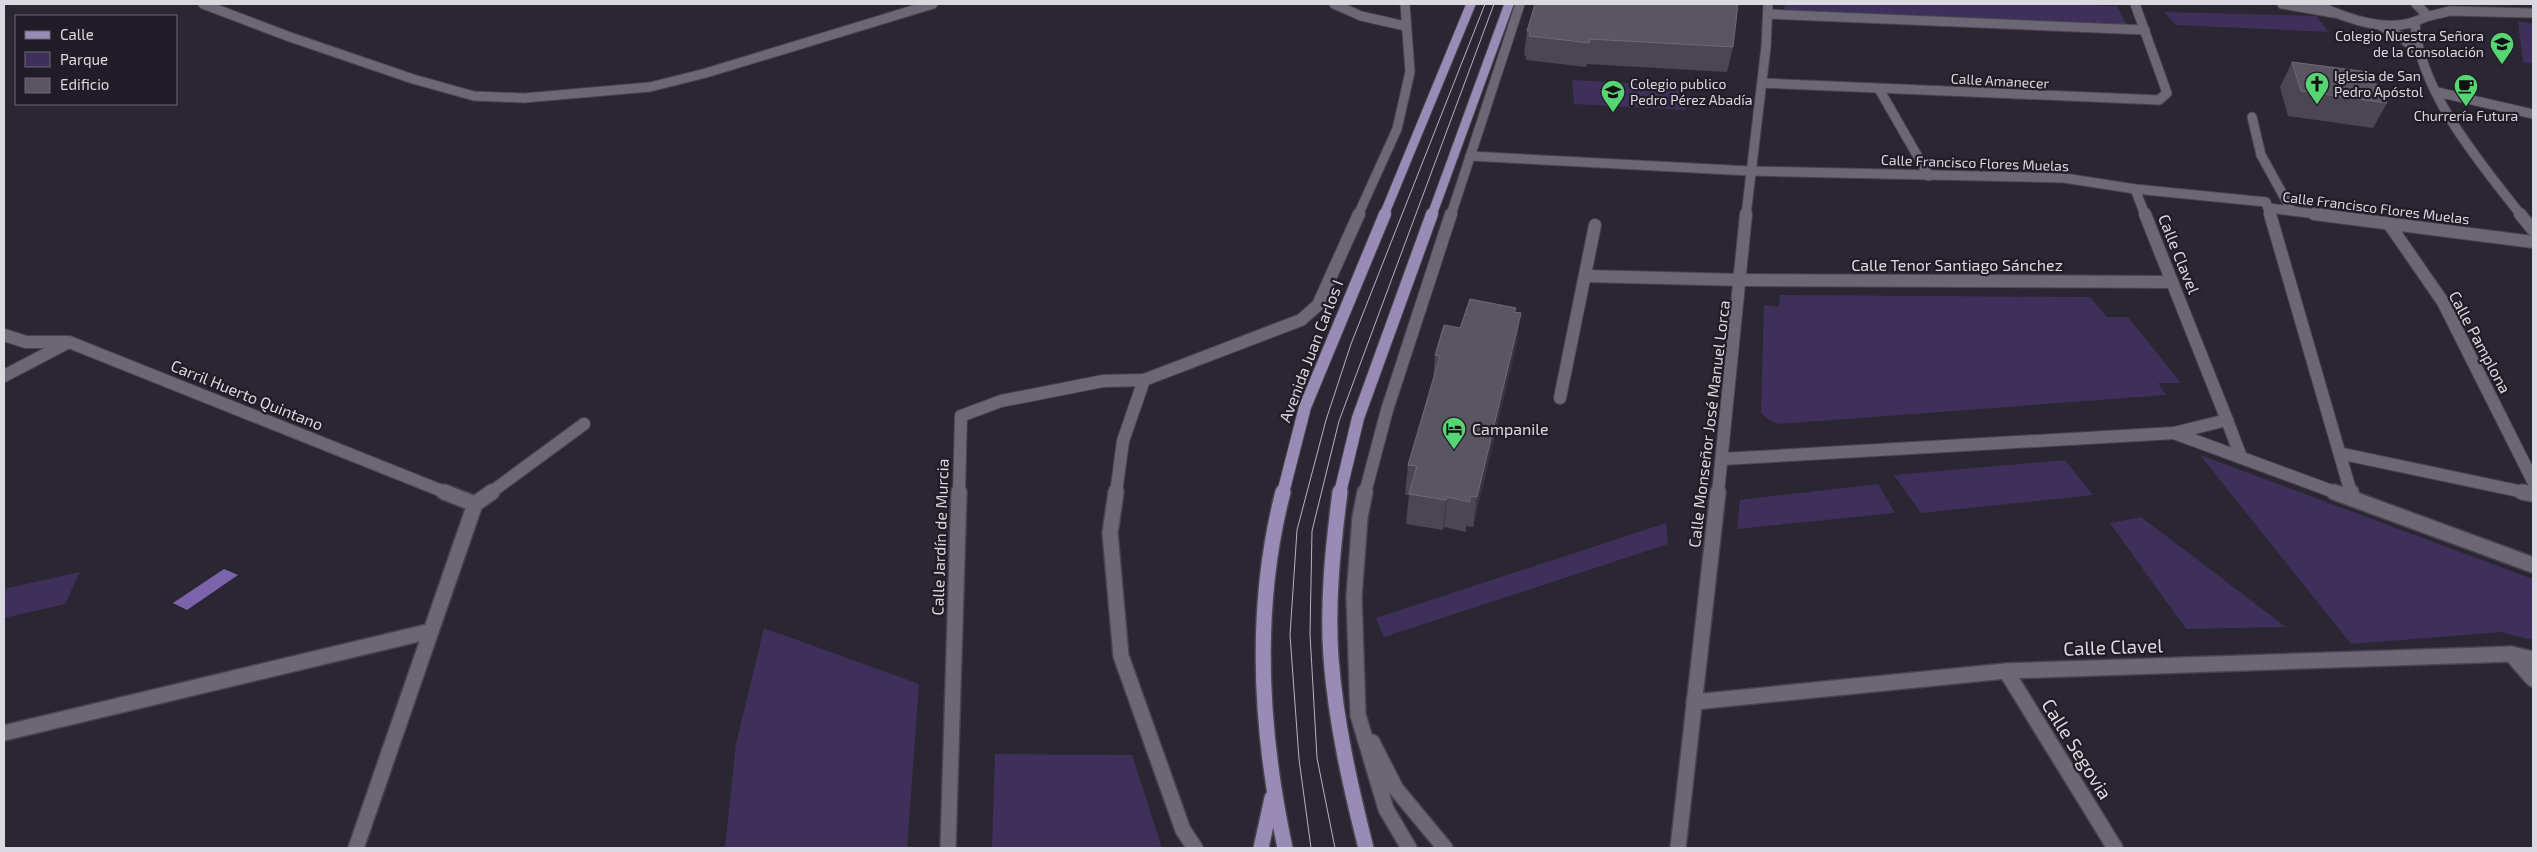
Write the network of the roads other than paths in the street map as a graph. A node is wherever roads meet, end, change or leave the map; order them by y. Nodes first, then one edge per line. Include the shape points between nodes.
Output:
1 (203, 4) edge
2 (934, 4) edge
3 (1334, 4) edge
4 (1405, 4) edge
5 (1472, 4) edge
6 (1509, 4) edge
7 (1520, 4) edge
8 (2135, 4) edge
9 (2282, 4) edge
10 (2315, 4) edge
11 (2416, 4) edge
12 (1768, 9) edge
13 (2335, 13) junction
14 (2533, 13) edge
15 (2425, 17) junction
16 (2374, 23) junction
17 (2415, 23) junction
18 (1405, 26) junction
19 (2145, 30) junction
20 (2416, 50) junction
21 (1762, 83) junction
22 (1879, 89) junction
23 (2437, 92) junction
24 (2533, 114) edge
25 (2252, 117) dead end
26 (1470, 156) junction
27 (1750, 171) junction
28 (1929, 176) junction
29 (2135, 189) junction
30 (2268, 208) junction
31 (2292, 211) junction
32 (2389, 224) junction
33 (1595, 225) dead end
34 (2533, 230) edge
35 (2533, 242) edge
36 (1585, 276) junction
37 (1742, 280) junction
38 (2172, 282) junction
39 (4, 334) edge
40 (69, 342) junction
41 (4, 376) edge
42 (1144, 380) junction
43 (1560, 398) dead end
44 (2227, 420) junction
45 (584, 424) dead end
46 (2174, 432) junction
47 (2342, 454) junction
48 (2241, 457) junction
49 (1722, 459) junction
50 (2533, 481) edge
51 (2533, 494) edge
52 (2354, 499) junction
53 (475, 504) junction
54 (2533, 565) edge
55 (431, 631) junction
56 (2510, 654) junction
57 (2533, 659) edge
58 (2006, 671) junction
59 (2533, 678) edge
60 (1694, 702) junction
61 (1358, 715) junction
62 (4, 734) edge
63 (1273, 791) junction
64 (356, 848) edge
65 (948, 848) edge
66 (1195, 848) edge
67 (1262, 848) edge
68 (1284, 848) edge
69 (1366, 848) edge
70 (1409, 848) edge
71 (1445, 848) edge
72 (1678, 848) edge
73 (2115, 848) edge

1 - 2 street via 413,79 474,96 524,98 650,88
3 - 18 street via 1361,16
4 - 18 street, Calle Jardín de Murcia
5 - 63 main road, Avenida Juan Carlos I via 1305,408 1285,478 1264,601 1266,737
6 - 69 main road via 1358,418 1342,484 1332,556 1331,657 1345,766
7 - 26 street
8 - 19 street
9 - 13 street
10 - 13 street
11 - 15 street via 2425,12
12 - 19 street
12 - 21 street, Calle Monseñor José Manuel Lorca
13 - 16 street
14 - 15 street via 2450,11
15 - 17 street
16 - 17 street
16 - 20 street via 2400,36
17 - 20 street
18 - 42 street, Calle Jardín de Murcia via 1410,72 1397,129 1318,305 1301,320
19 - 22 street, Calle Amanecer via 2167,93 2160,100
20 - 23 street
21 - 22 street, Calle Amanecer
21 - 27 street, Calle Monseñor José Manuel Lorca
22 - 28 street
23 - 24 street
23 - 34 street via 2477,157
25 - 31 street via 2261,155
26 - 27 street, Calle Francisco Flores Muelas
26 - 61 street via 1387,410 1360,517 1354,597
27 - 28 street, Calle Francisco Flores Muelas
27 - 37 street, Calle Monseñor José Manuel Lorca
28 - 29 street, Calle Francisco Flores Muelas via 2064,178
29 - 30 street, Calle Francisco Flores Muelas via 2266,202
29 - 38 street, Calle Clavel
30 - 31 street, Calle Francisco Flores Muelas
30 - 47 street via 2286,277
31 - 32 street, Calle Francisco Flores Muelas
32 - 35 street, Calle Francisco Flores Muelas
32 - 50 street, Calle Pamplona via 2443,302
33 - 36 street
36 - 37 street, Calle Tenor Santiago Sánchez
36 - 43 street
37 - 38 street, Calle Tenor Santiago Sánchez
37 - 49 street, Calle Monseñor José Manuel Lorca
38 - 44 street, Calle Clavel
39 - 40 street, Carril Huerto Quintano via 26,342
40 - 41 street
40 - 53 street, Carril Huerto Quintano
42 - 65 street, Calle Jardín de Murcia via 1103,381 1000,400 961,416
42 - 66 street via 1123,441 1110,533 1121,656 1183,830
44 - 46 street
44 - 48 street, Calle Clavel
45 - 53 street
46 - 48 street
46 - 49 street
47 - 51 street
47 - 52 street
48 - 52 street
49 - 60 street, Calle Monseñor José Manuel Lorca
52 - 54 street
53 - 55 street
55 - 62 street
55 - 64 street
56 - 57 street, Calle Clavel
56 - 58 street, Calle Clavel
56 - 59 street
58 - 60 street, Calle Clavel
58 - 73 street, Calle Segovia
60 - 72 street, Calle Monseñor José Manuel Lorca
61 - 70 street via 1386,809
61 - 71 street via 1396,789
63 - 67 main road
63 - 68 main road, Avenida Juan Carlos I

